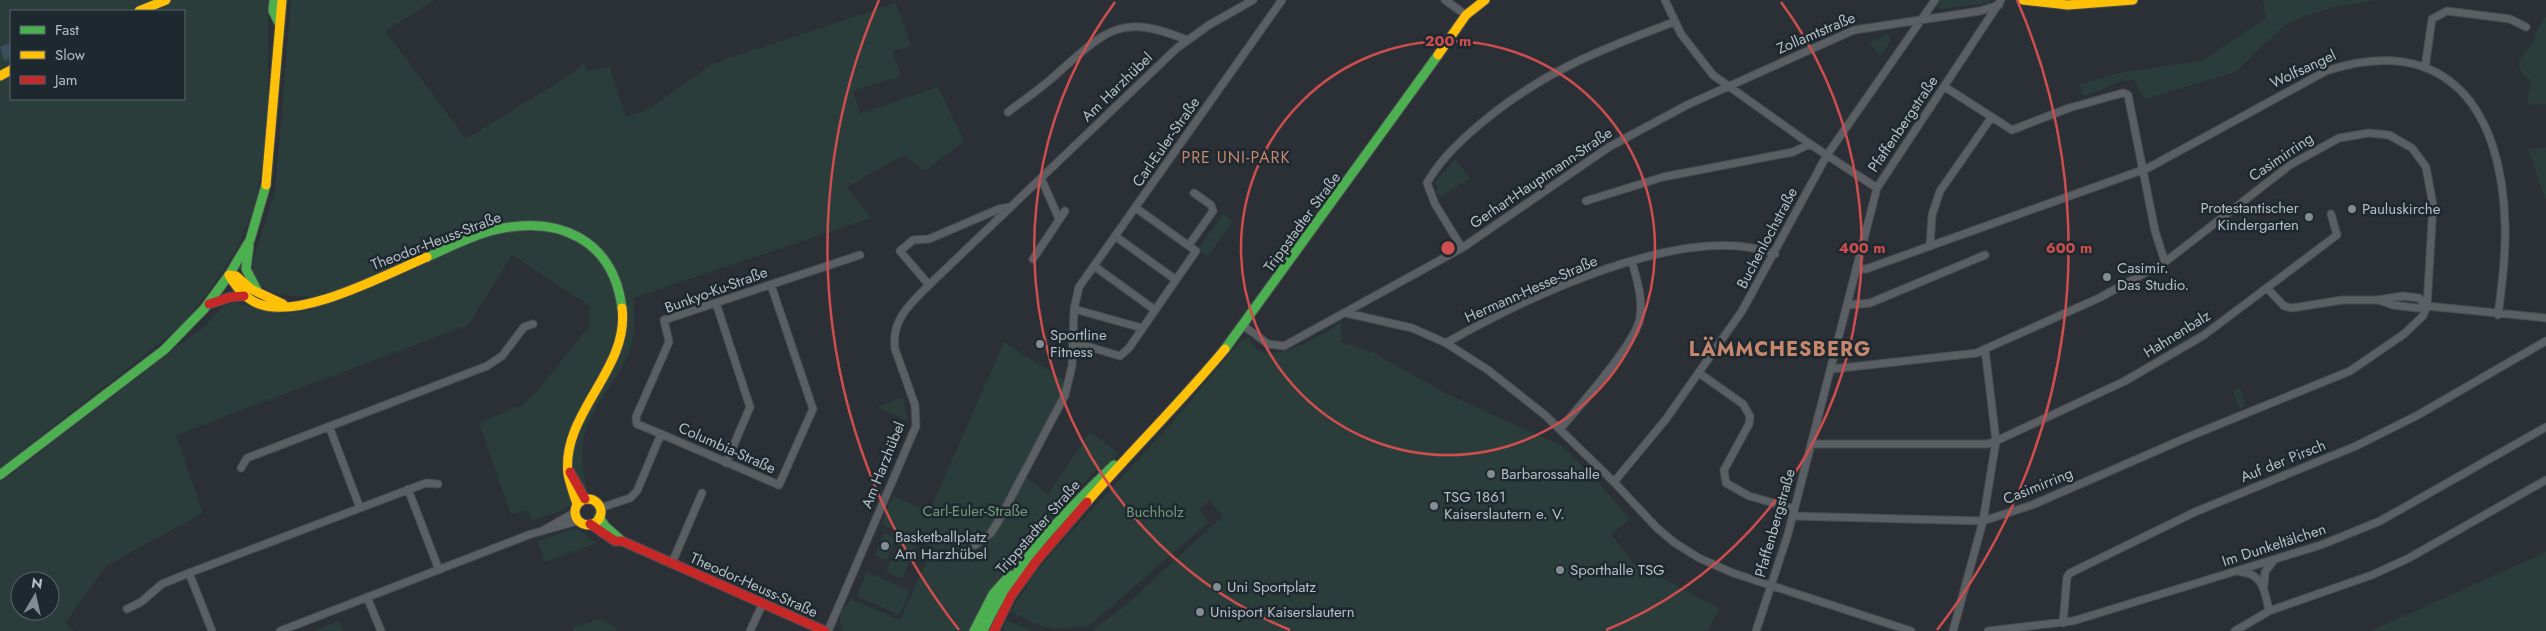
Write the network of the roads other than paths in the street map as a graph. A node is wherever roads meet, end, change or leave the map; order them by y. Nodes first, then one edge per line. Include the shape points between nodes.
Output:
1 (166, 0) edge
2 (274, 0) edge
3 (282, 0) edge
4 (1253, 0) edge
5 (1282, 0) edge
6 (1445, 0) edge
7 (1485, 0) edge
8 (1665, 0) edge
9 (1935, 0) edge
10 (2023, 0) edge
11 (2071, 0) edge
12 (2133, 0) edge
13 (2000, 3) edge
14 (2083, 3) junction
15 (141, 10) edge
16 (1980, 11) junction
17 (1466, 15) junction
18 (1921, 18) junction
19 (1674, 22) junction
20 (1986, 25) junction
21 (280, 26) junction
22 (2526, 27) dead end
23 (1187, 40) junction
24 (2425, 68) junction
25 (1727, 87) junction
26 (1945, 87) junction
27 (1008, 112) dead end
28 (1991, 118) junction
29 (1810, 144) junction
30 (1827, 155) junction
31 (2142, 170) junction
32 (1041, 178) junction
33 (1877, 188) junction
34 (1194, 192) dead end
35 (1586, 201) dead end
36 (1010, 206) junction
37 (1136, 208) junction
38 (1065, 211) dead end
39 (2331, 214) dead end
40 (1060, 219) junction
41 (1115, 236) junction
42 (250, 240) junction
43 (1189, 245) junction
44 (1930, 246) junction
45 (1462, 248) junction
46 (1775, 254) junction
47 (860, 255) dead end
48 (1985, 255) dead end
49 (1033, 259) dead end
50 (1632, 262) junction
51 (2164, 262) junction
52 (1094, 266) junction
53 (1857, 269) junction
54 (229, 275) junction
55 (1176, 280) junction
56 (771, 285) junction
57 (929, 285) junction
58 (2267, 288) junction
59 (260, 294) junction
60 (244, 296) junction
61 (716, 303) junction
62 (208, 304) junction
63 (284, 305) junction
64 (1848, 305) junction
65 (2427, 306) junction
66 (1074, 309) junction
67 (1154, 310) junction
68 (1346, 313) junction
69 (2498, 315) junction
70 (2546, 318) edge
71 (533, 324) dead end
72 (1244, 326) junction
73 (1142, 328) junction
74 (2546, 341) edge
75 (1073, 342) junction
76 (1446, 343) junction
77 (1985, 349) junction
78 (1832, 369) junction
79 (1699, 373) junction
80 (329, 426) junction
81 (2546, 427) edge
82 (1560, 429) junction
83 (661, 434) junction
84 (1996, 441) junction
85 (1812, 444) junction
86 (1130, 453) junction
87 (726, 463) junction
88 (241, 468) dead end
89 (0, 475) edge
90 (2546, 480) edge
91 (1614, 482) junction
92 (438, 484) dead end
93 (408, 489) junction
94 (702, 493) dead end
95 (581, 501) junction
96 (360, 508) junction
97 (600, 508) junction
98 (1793, 513) junction
99 (576, 517) junction
100 (600, 518) junction
101 (1984, 521) junction
102 (590, 524) junction
103 (622, 541) junction
104 (976, 545) dead end
105 (2274, 560) junction
106 (672, 564) junction
107 (439, 570) junction
108 (1014, 572) junction
109 (2239, 572) junction
110 (189, 573) junction
111 (1772, 586) junction
112 (2264, 586) junction
113 (367, 597) junction
114 (763, 603) junction
115 (128, 609) dead end
116 (2269, 611) junction
117 (2063, 623) junction
118 (212, 631) edge
119 (280, 631) edge
120 (381, 631) edge
121 (750, 631) edge
122 (827, 631) edge
123 (974, 631) edge
124 (983, 631) edge
125 (994, 631) edge
126 (1756, 631) edge
127 (1911, 631) edge
128 (1953, 631) edge
129 (1988, 631) edge
130 (2235, 631) edge

1 - 15 main road
2 - 21 main road via 273,11
3 - 21 main road
4 - 23 street, Am Harzhübel
5 - 37 street, Carl-Euler-Straße
6 - 17 street
7 - 17 main road, Trippstadter Straße
8 - 19 street
9 - 18 street, Buchenlochstraße
10 - 14 main road via 2045,4
11 - 14 main road
12 - 14 main road
13 - 16 street, Zollamtstraße
13 - 20 street, Pfaffenbergstraße
16 - 18 street, Zollamtstraße
16 - 20 street via 1987,16
17 - 72 main road, Trippstadter Straße
18 - 25 street, Zollamtstraße via 1854,30
18 - 30 street, Buchenlochstraße
19 - 25 street via 1702,64
19 - 45 street via 1553,72 1494,112 1448,154 1427,183 1435,204
20 - 26 street, Pfaffenbergstraße
21 - 42 main road via 268,174
22 - 24 street via 2510,19 2440,13 2432,18
23 - 27 street via 1164,30 1143,26 1105,33
23 - 32 street, Am Harzhübel
24 - 31 street, Wolfsangel via 2377,59 2326,71
24 - 69 street, Wolfsangel via 2445,78 2466,95 2480,115 2494,149 2503,190 2505,225 2504,271
25 - 29 street
25 - 45 street, Gerhart-Hauptmann-Straße via 1652,122 1609,147
26 - 28 street
26 - 33 street, Pfaffenbergstraße
28 - 31 street via 2006,128 2017,130 2069,108 2123,93 2128,95
28 - 44 street via 1940,191 1932,215
29 - 30 street
29 - 35 street via 1793,152 1662,177
30 - 33 street
30 - 46 street, Buchenlochstraße
31 - 44 street, Wolfsangel
31 - 51 street
32 - 36 street, Am Harzhübel
32 - 40 street
33 - 53 street, Pfaffenbergstraße
34 - 43 street via 1211,205 1213,211
36 - 57 street, Am Harzhübel
36 - 57 street, Am Harzhübel via 929,239 907,243 900,250
37 - 41 street, Carl-Euler-Straße
37 - 43 street
38 - 40 street
39 - 58 street, Hahnenbalz via 2338,235
40 - 49 street
41 - 52 street, Carl-Euler-Straße
41 - 55 street
42 - 54 main road
42 - 59 main road via 246,269
43 - 55 street via 1196,251
44 - 53 street, Wolfsangel via 1866,269
45 - 68 street, Gerhart-Hauptmann-Straße
46 - 50 street, Hermann-Hesse-Straße via 1752,248 1714,246
46 - 79 street, Buchenlochstraße via 1742,311
47 - 56 street, Bunkyo-Ku-Straße
48 - 64 street via 1870,303
50 - 76 street, Hermann-Hesse-Straße via 1569,283
50 - 82 street via 1642,299 1638,326 1627,346
51 - 65 street, Casimirring via 2304,156 2339,138 2381,133 2412,148 2429,176 2433,205
51 - 77 street, Casimirring via 2099,298
52 - 66 street, Carl-Euler-Straße via 1080,287
52 - 67 street
53 - 64 street, Pfaffenbergstraße
54 - 59 main road, Theodor-Heuss-Straße via 241,279
54 - 60 main road via 238,292
54 - 62 main road
55 - 67 street
56 - 61 street, Bunkyo-Ku-Straße
56 - 87 street, Columbia-Straße via 813,409 779,485
57 - 122 street, Am Harzhübel via 898,319 894,340 915,405 913,437
58 - 65 street via 2284,306 2292,308 2342,300 2377,300 2417,308
58 - 84 street, Hahnenbalz via 2204,336 2146,370
59 - 63 main road, Theodor-Heuss-Straße
60 - 62 main road
60 - 63 main road, Theodor-Heuss-Straße via 273,307
61 - 83 street, Bunkyo-Ku-Straße via 664,320 669,342 636,417 637,424
61 - 87 street via 750,407
62 - 89 main road via 164,350
63 - 95 main road, Theodor-Heuss-Straße via 310,303 338,295 492,230 519,224 550,225 584,240 611,268 624,314 618,349 611,366 580,416 573,434 569,470
64 - 78 street, Pfaffenbergstraße
65 - 69 street
65 - 101 street, Casimirring via 2423,316 2404,334 2350,371 2032,505
66 - 73 street
66 - 75 street, Carl-Euler-Straße
67 - 73 street
68 - 72 street, Gerhart-Hauptmann-Straße via 1284,346 1268,344
68 - 76 street via 1412,328
69 - 70 street
71 - 80 street via 524,327 502,356 487,366
72 - 86 main road, Trippstadter Straße via 1194,387
73 - 75 street via 1120,356
74 - 117 street, Auf der Pirsch via 2418,415 2356,446 2195,512 2070,573
75 - 104 street, Carl-Euler-Straße via 1072,366 1064,395 991,534
76 - 82 street via 1488,370
77 - 78 street
77 - 84 street, Casimirring
78 - 85 street, Pfaffenbergstraße
79 - 91 street, Buchenlochstraße via 1638,456
79 - 98 street via 1743,404 1750,416 1724,470 1726,483
80 - 88 street via 248,458
80 - 96 street
81 - 105 street, Im Dunkeltälchen via 2380,521
82 - 91 street
83 - 87 street, Columbia-Straße
83 - 97 street via 637,491 618,503
84 - 85 street, Hahnenbalz via 1986,444
84 - 101 street, Casimirring
85 - 98 street, Pfaffenbergstraße
86 - 108 main road, Trippstadter Straße via 1087,491
86 - 125 main road, Trippstadter Straße via 1022,578
90 - 116 street via 2409,558
91 - 111 street via 1675,543 1714,565
92 - 93 street via 426,482
93 - 96 street
93 - 107 street
94 - 106 street, Theodor-Heuss-Straße
95 - 97 main road, Theodor-Heuss-Straße via 591,499
95 - 99 main road
96 - 110 street
97 - 100 main road
98 - 101 street
98 - 111 street, Pfaffenbergstraße
99 - 102 main road, Theodor-Heuss-Straße
99 - 107 street
100 - 102 main road
100 - 103 main road, Theodor-Heuss-Straße
101 - 128 street
102 - 103 main road, Theodor-Heuss-Straße
103 - 106 main road, Theodor-Heuss-Straße
105 - 109 street, Im Dunkeltälchen
105 - 112 street via 2265,572
106 - 114 main road, Theodor-Heuss-Straße
107 - 113 street
108 - 123 main road via 999,584
108 - 124 main road, Trippstadter Straße
109 - 112 street via 2254,575
109 - 117 street, Im Dunkeltälchen
110 - 115 street via 162,584
110 - 118 street
111 - 126 street, Pfaffenbergstraße
111 - 127 street
112 - 116 street
113 - 119 street
113 - 120 street
114 - 121 street
114 - 122 main road, Theodor-Heuss-Straße
116 - 130 street
117 - 129 street, Im Dunkeltälchen

